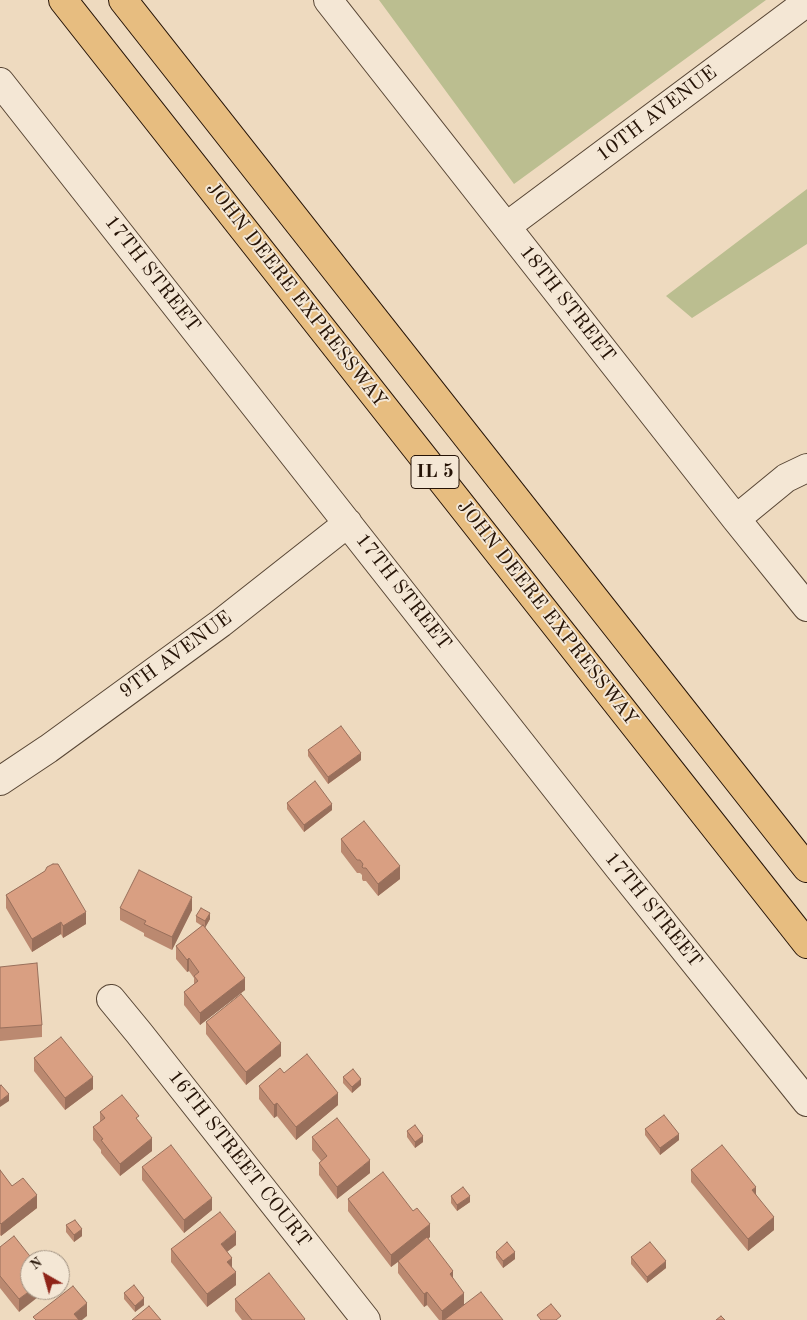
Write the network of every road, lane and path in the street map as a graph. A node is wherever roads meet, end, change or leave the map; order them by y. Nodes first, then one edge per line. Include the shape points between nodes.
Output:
1 (63, 0) edge
2 (123, 0) edge
3 (328, 0) edge
4 (807, 2) edge
5 (0, 82) edge
6 (507, 226) junction
7 (807, 468) edge
8 (736, 519) junction
9 (348, 523) junction
10 (807, 607) edge
11 (0, 781) edge
12 (807, 868) edge
13 (807, 944) edge
14 (111, 999) dead end
15 (807, 1102) edge
16 (366, 1320) edge

1 - 13 highway, JOHN DEERE EXPRESSWAY / IL 5
2 - 12 highway, IL 5
3 - 6 street, 18TH STREET
4 - 6 street, 10TH AVENUE
5 - 9 street, 17TH STREET
6 - 8 street, 18TH STREET
7 - 8 street via 786,478
8 - 10 street, 18TH STREET
9 - 11 street, 9TH AVENUE via 221,623
9 - 15 street, 17TH STREET
14 - 16 street, 16TH STREET COURT

